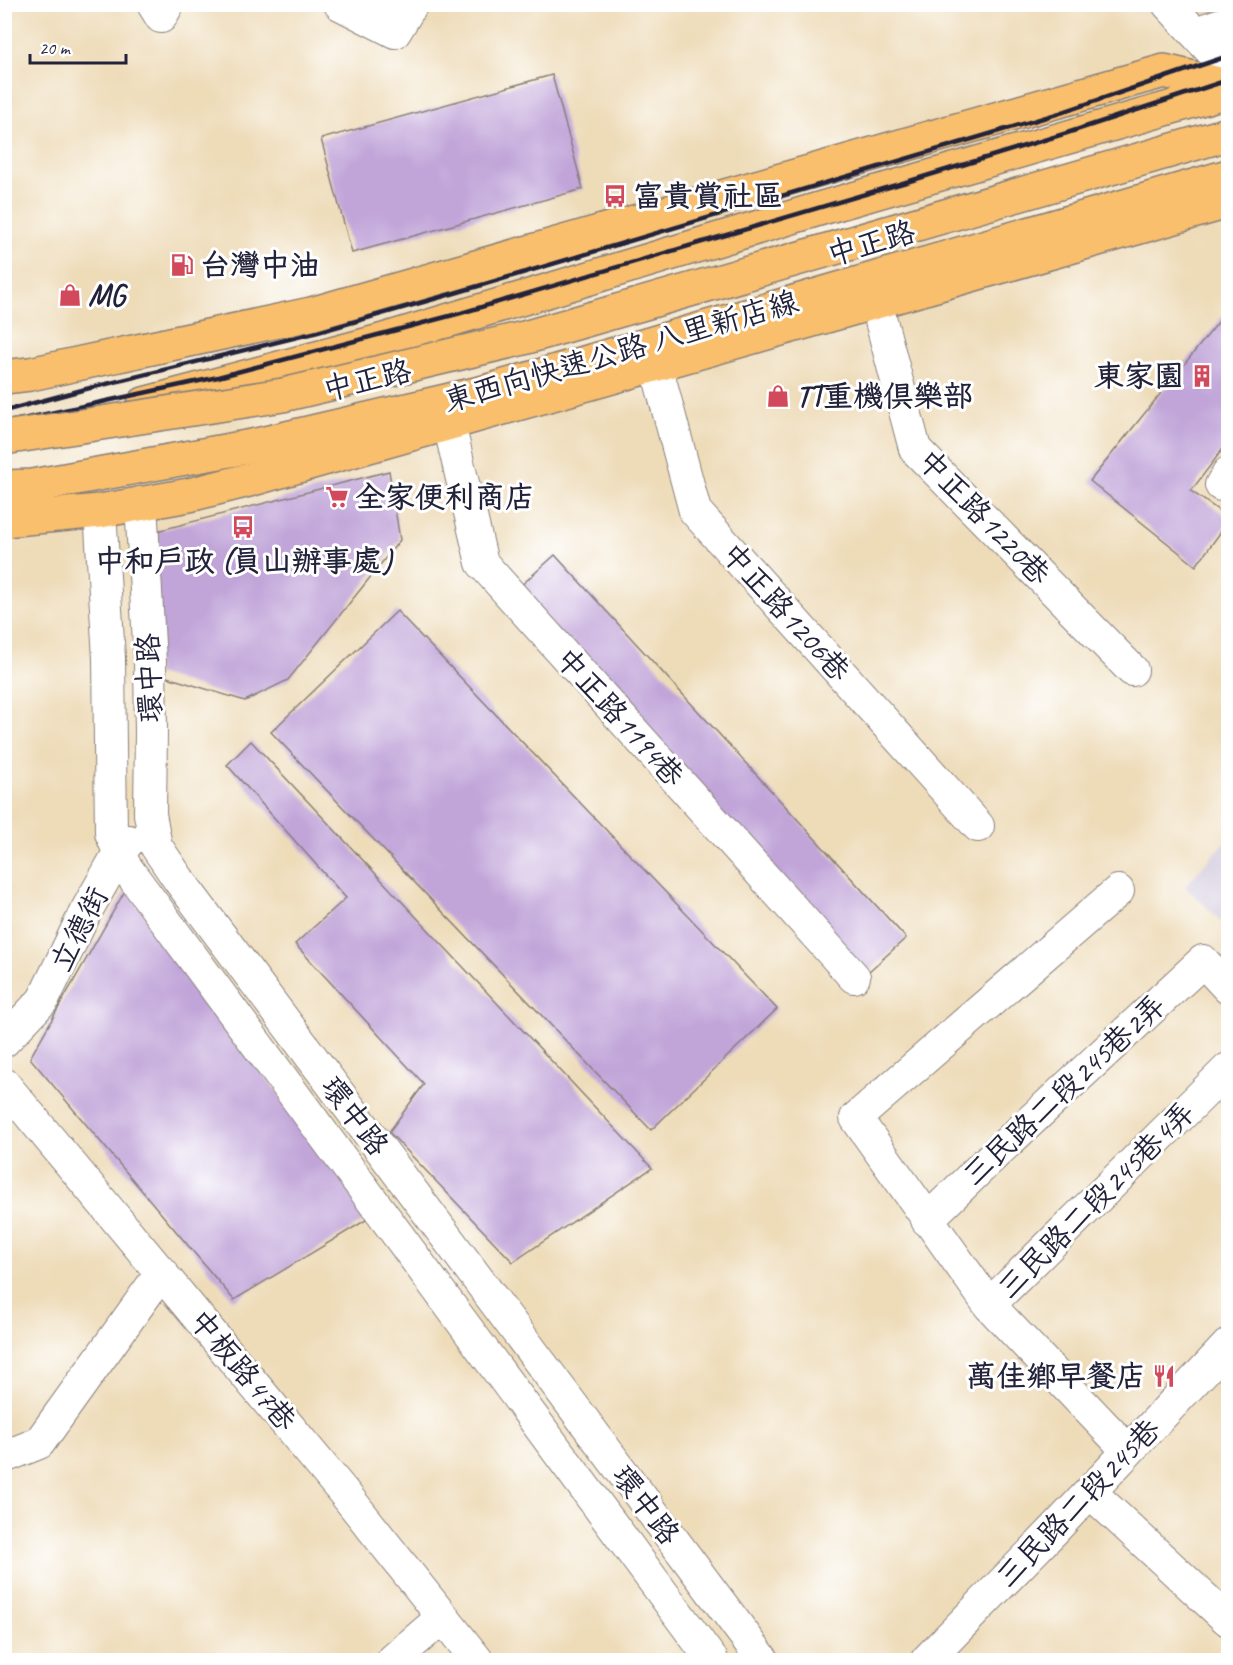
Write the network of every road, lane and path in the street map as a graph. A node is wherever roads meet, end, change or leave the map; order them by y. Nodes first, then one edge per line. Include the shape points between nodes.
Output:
1 (153, 4) edge
2 (168, 4) edge
3 (340, 4) edge
4 (412, 4) edge
5 (1168, 4) edge
6 (1228, 22) edge
7 (1195, 33) junction
8 (1228, 69) edge
9 (1228, 88) edge
10 (1228, 117) edge
11 (1228, 134) edge
12 (1228, 176) edge
13 (1228, 202) edge
14 (876, 302) junction
15 (656, 365) junction
16 (4, 376) edge
17 (448, 424) junction
18 (4, 427) edge
19 (4, 438) edge
20 (14, 488) edge
21 (141, 503) junction
22 (100, 511) junction
23 (4, 520) edge
24 (1132, 670) dead end
25 (150, 814) junction
26 (978, 826) dead end
27 (119, 853) junction
28 (1118, 891) dead end
29 (854, 977) dead end
30 (1228, 988) edge
31 (4, 1041) edge
32 (1228, 1069) edge
33 (4, 1084) edge
34 (927, 1220) junction
35 (162, 1272) junction
36 (989, 1305) junction
37 (1228, 1345) edge
38 (1128, 1451) junction
39 (4, 1457) edge
40 (1090, 1492) junction
41 (443, 1617) junction
42 (1228, 1620) edge
43 (393, 1660) edge
44 (477, 1660) edge
45 (712, 1660) edge
46 (763, 1660) edge
47 (927, 1660) edge

1 - 2 street via 161,17
3 - 4 street via 394,33
5 - 7 street
6 - 7 street
7 - 8 street
9 - 16 main road via 1164,71 311,314 30,374
9 - 18 main road via 304,363 131,408 48,424
10 - 19 main road, 中正路 via 1202,149 441,363 279,401
11 - 19 main road, 東西向快速公路 八里新店線, bridge via 524,339 283,395
12 - 20 main road, 東西向快速公路 八里新店線 via 484,393 252,446
13 - 14 main road, 中正路
14 - 15 main road, 中正路
14 - 24 street, 中正路1220巷 via 915,449
15 - 17 main road, 中正路
15 - 26 street, 中正路1206巷 via 695,511
17 - 21 main road, 中正路 via 253,480
17 - 29 street, 中正路1194巷 via 482,563
21 - 22 main road, 中正路
21 - 25 street, 環中路 via 150,662
22 - 23 main road, 中正路
22 - 27 street, 環中路 via 109,658 111,833
25 - 27 street, 立德街
25 - 46 street, 環中路 via 156,846 179,880
27 - 31 street, 立德街 via 43,1000
27 - 45 street, 環中路 via 149,899
28 - 34 street via 856,1118
30 - 34 street, 三民路二段245巷2弄 via 1203,961
32 - 36 street, 三民路二段245巷4弄
33 - 35 street, 中板路47巷
34 - 36 street
35 - 39 street via 39,1443
35 - 41 street, 中板路47巷
36 - 38 street
37 - 38 street, 三民路二段245巷
38 - 40 street, 三民路二段245巷
40 - 42 street
40 - 47 street, 三民路二段245巷
41 - 43 street
41 - 44 street, 中板路47巷

